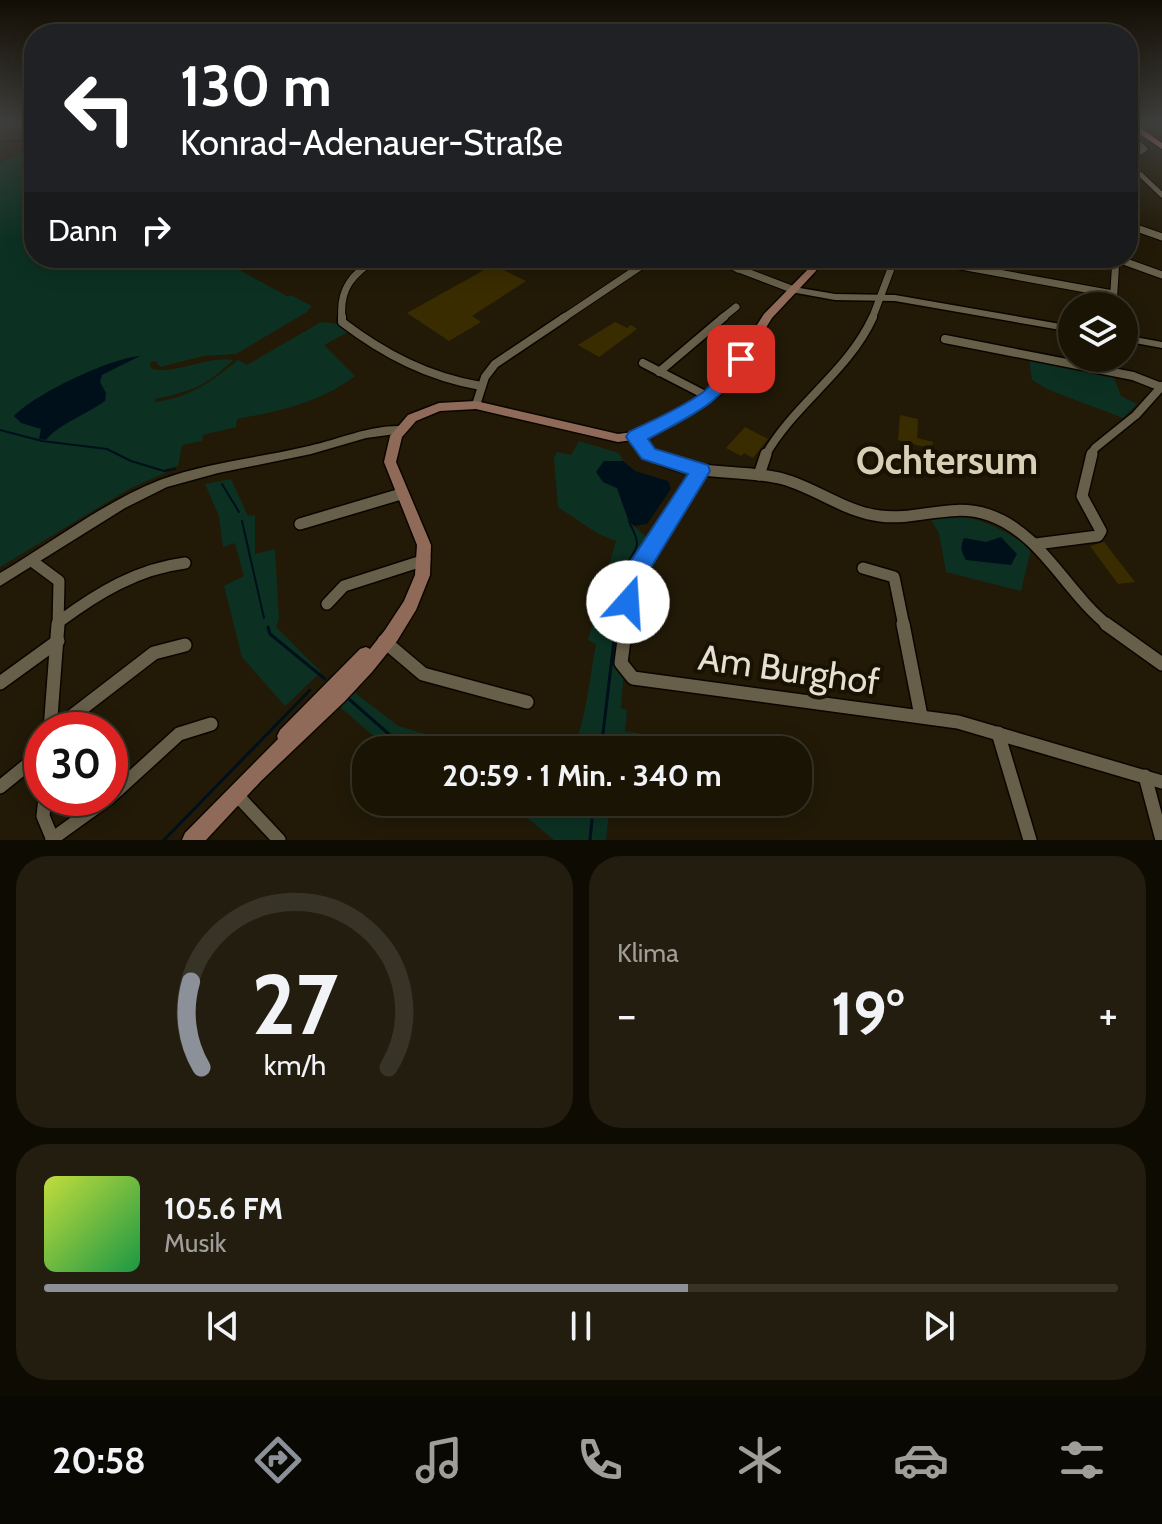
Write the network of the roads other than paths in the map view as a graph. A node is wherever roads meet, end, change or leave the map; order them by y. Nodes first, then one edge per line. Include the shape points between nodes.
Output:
1 (1138, 173) edge
2 (1162, 195) edge
3 (1138, 229) edge
4 (1162, 237) edge
5 (1138, 266) edge
6 (362, 268) edge
7 (638, 268) edge
8 (815, 268) edge
9 (891, 268) edge
10 (971, 268) edge
11 (1115, 268) edge
12 (738, 269) edge
13 (1162, 275) edge
14 (794, 290) junction
15 (1102, 292) edge
16 (1113, 292) edge
17 (879, 297) junction
18 (736, 307) dead end
19 (1058, 327) edge
20 (945, 339) dead end
21 (1138, 341) edge
22 (1162, 345) edge
23 (643, 363) dead end
24 (659, 372) junction
25 (481, 386) junction
26 (1162, 386) edge
27 (709, 397) junction
28 (476, 405) junction
29 (399, 430) junction
30 (636, 437) junction
31 (701, 471) junction
32 (759, 475) junction
33 (401, 494) junction
34 (300, 524) dead end
35 (1036, 544) junction
36 (425, 560) junction
37 (32, 561) junction
38 (185, 563) dead end
39 (863, 568) dead end
40 (0, 580) edge
41 (327, 604) dead end
42 (60, 621) junction
43 (58, 641) junction
44 (384, 641) junction
45 (185, 645) dead end
46 (1162, 664) edge
47 (0, 683) edge
48 (527, 702) dead end
49 (53, 712) edge
50 (76, 712) edge
51 (921, 716) junction
52 (211, 724) dead end
53 (998, 733) junction
54 (24, 768) edge
55 (1145, 776) junction
56 (128, 781) edge
57 (1162, 782) edge
58 (0, 787) edge
59 (236, 794) junction
60 (43, 816) edge
61 (85, 816) edge
62 (53, 839) edge
63 (192, 840) edge
64 (279, 840) edge
65 (1030, 840) edge
66 (1162, 840) edge

1 - 2 street
3 - 4 street
5 - 13 street
6 - 25 street via 339,300 342,322 438,378
7 - 25 street via 500,360
8 - 14 main road
9 - 17 street
10 - 15 street
11 - 16 street
12 - 14 street
14 - 17 street
14 - 27 main road via 768,316 732,373
17 - 19 street
17 - 32 street via 861,341 809,397 770,450
18 - 24 street
20 - 26 street
21 - 22 street
23 - 24 street
24 - 27 street
25 - 28 street
26 - 35 street via 1089,458 1082,496 1101,531 1098,536
27 - 30 main road
28 - 29 main road via 430,410
28 - 30 main road via 602,435
29 - 33 main road via 390,462
29 - 37 street via 379,430 163,484
30 - 31 street via 649,454
31 - 32 street
31 - 51 street, Am Burghof via 631,580 621,663 625,672 633,678
32 - 35 street via 784,479 880,516 939,508 979,512
33 - 34 street
33 - 36 main road via 420,532
35 - 46 street via 1084,604
36 - 41 street via 344,586
36 - 44 main road via 414,600
37 - 40 street
37 - 42 street via 59,581
38 - 42 street via 166,564 98,594
39 - 51 street via 894,577
42 - 43 street
43 - 47 street
43 - 49 street
44 - 48 street via 423,674
44 - 59 main road via 332,702
45 - 50 street via 154,653
51 - 53 street, Am Burghof
52 - 56 street via 179,734
53 - 55 street, Am Burghof
53 - 65 street
54 - 58 street
55 - 57 street, Am Burghof
55 - 66 street
59 - 63 main road
59 - 64 street
60 - 62 street
61 - 62 street

